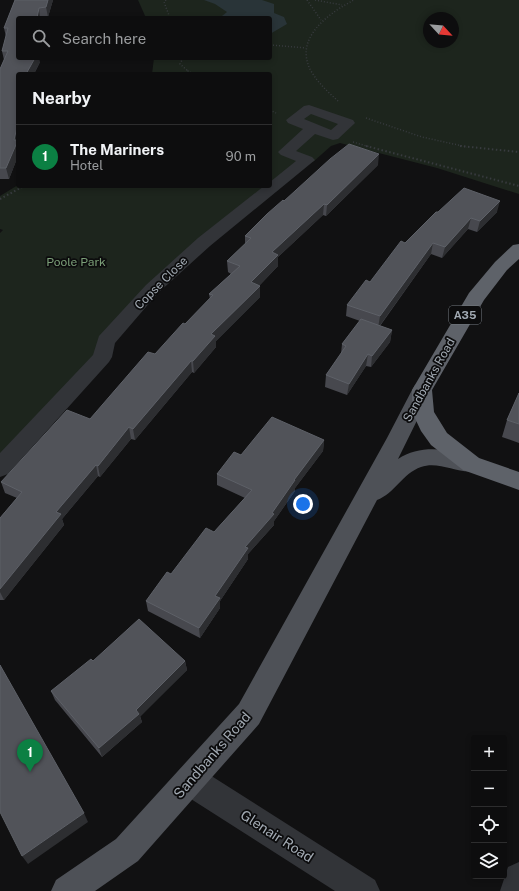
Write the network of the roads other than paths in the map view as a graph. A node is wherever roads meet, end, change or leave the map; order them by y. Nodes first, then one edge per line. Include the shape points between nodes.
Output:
1 (313, 128) junction
2 (272, 188) edge
3 (272, 188) edge
4 (519, 249) edge
5 (422, 390) junction
6 (471, 464) junction
7 (0, 468) edge
8 (519, 481) edge
9 (364, 501) junction
10 (191, 781) junction
11 (519, 878) edge
12 (67, 891) edge
13 (364, 891) edge
14 (516, 891) edge

1 - 1 street via 333,136 348,123 309,109 293,120
1 - 3 street, Copse Close via 286,152 307,160
2 - 7 street, Copse Close via 204,242 152,289 106,341 102,357
4 - 5 highway, Sandbanks Road / A35 via 501,266 476,297
5 - 6 highway via 423,412 429,425 439,439
5 - 9 main road, Sandbanks Road
6 - 8 highway
6 - 9 main road, Sandbanks Road via 445,458 420,458 404,466
9 - 10 main road, Sandbanks Road via 249,714
10 - 12 main road, Sandbanks Road via 127,850
10 - 13 street, Glenair Road
11 - 14 street

